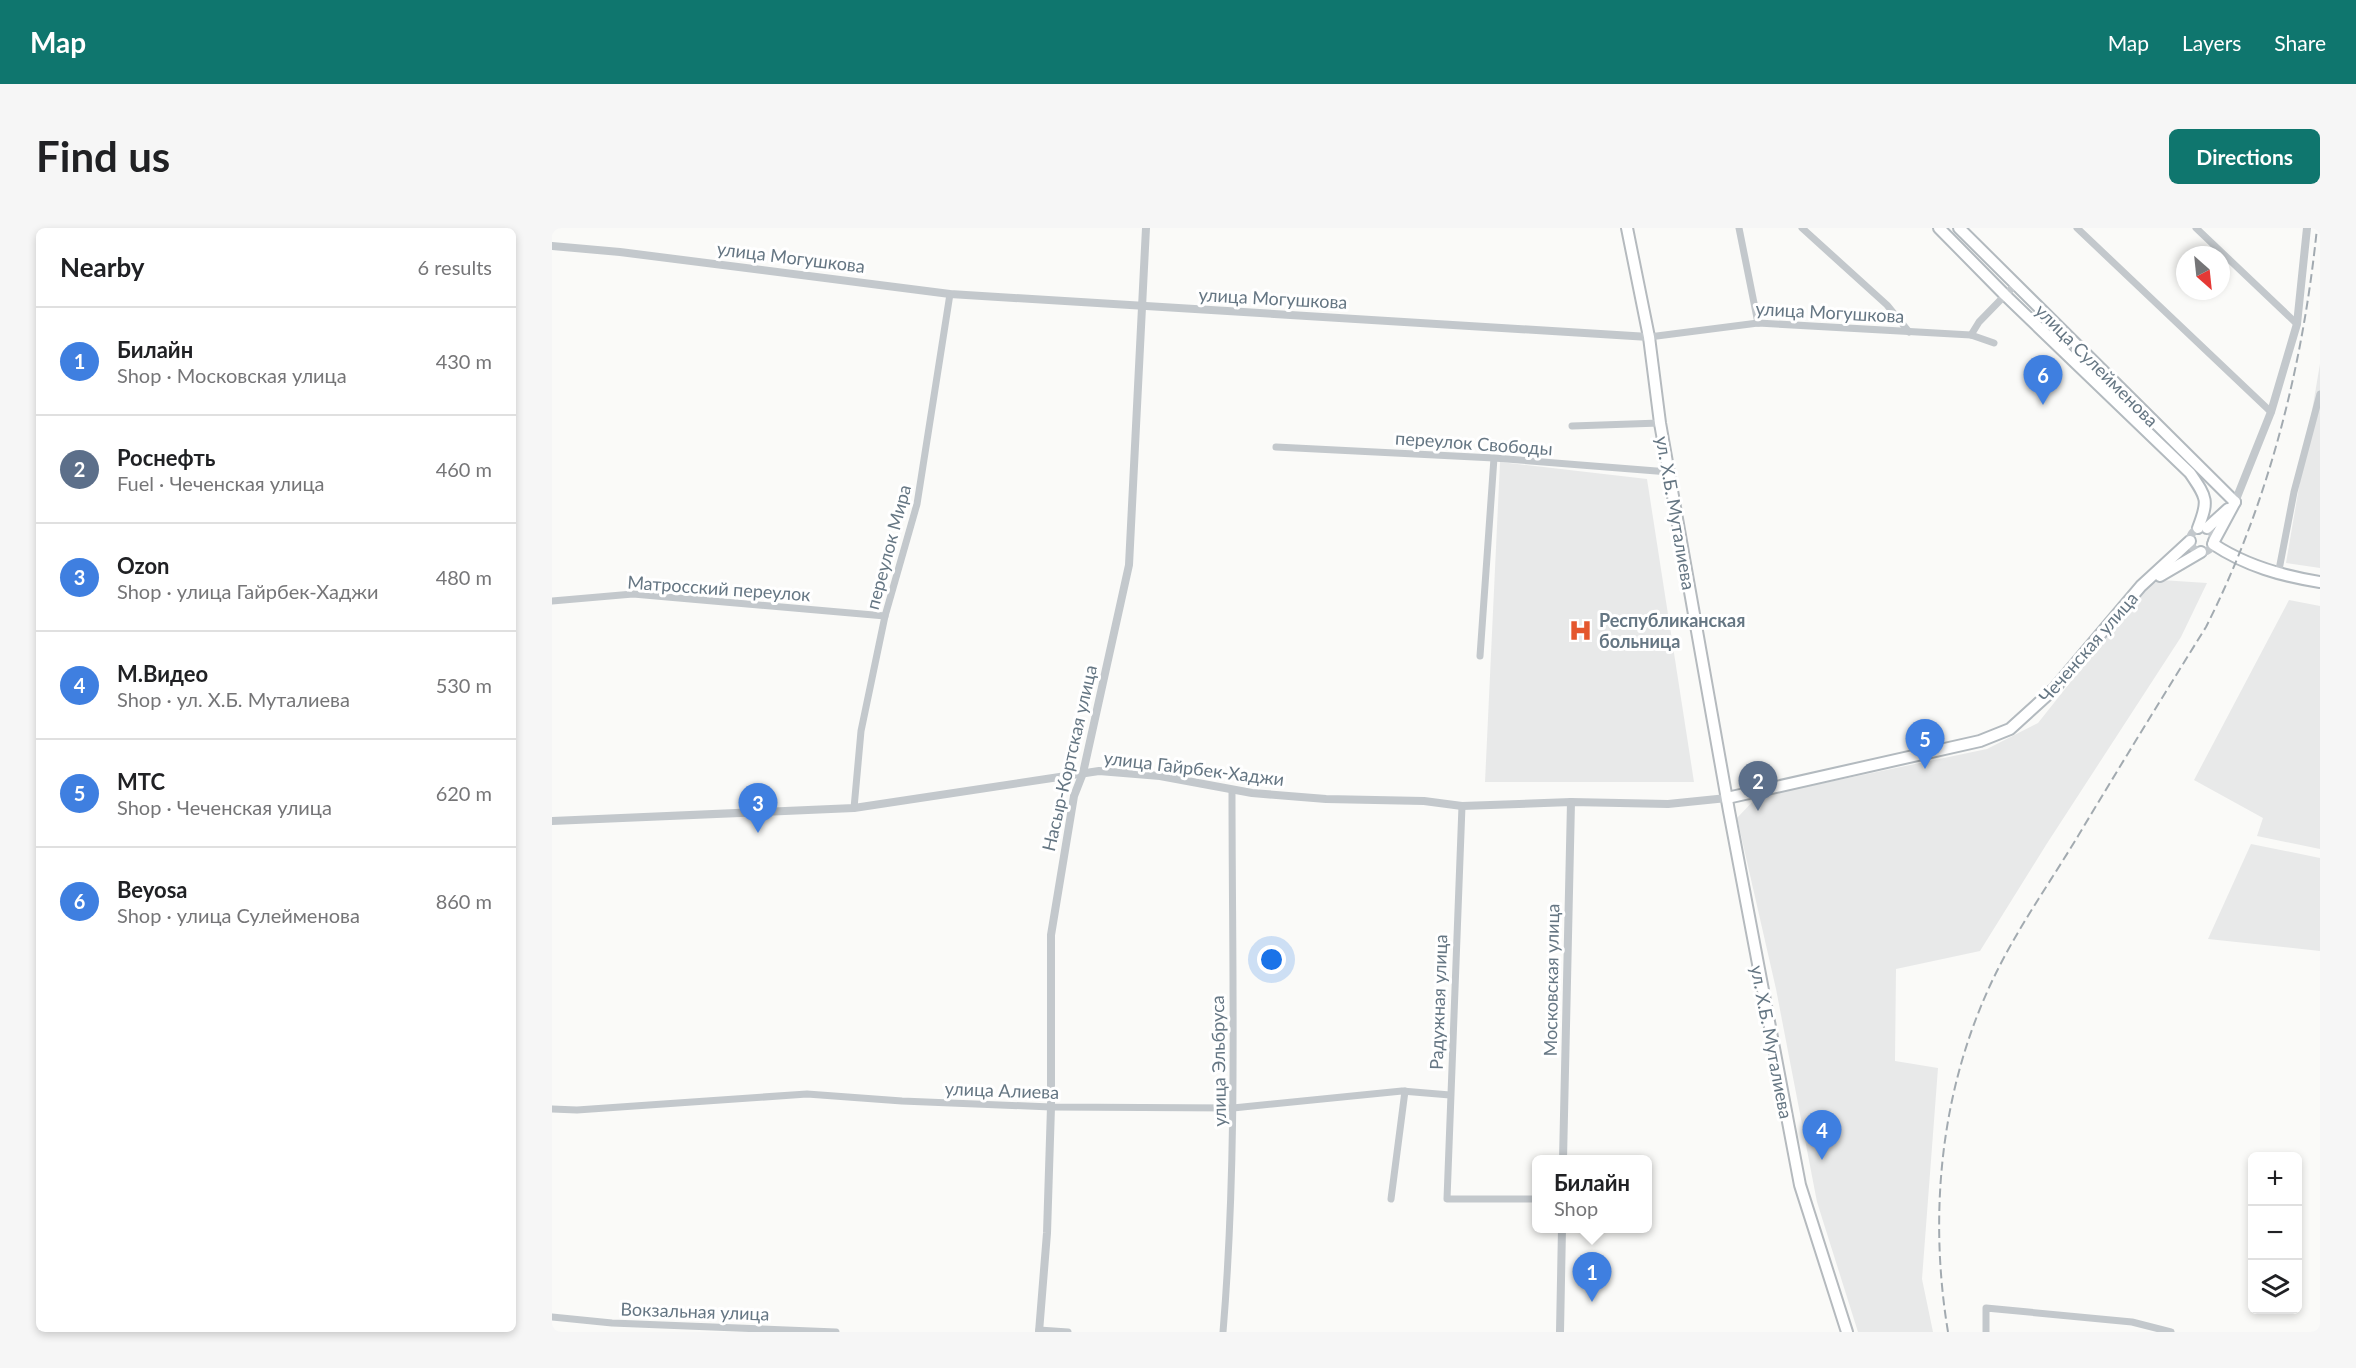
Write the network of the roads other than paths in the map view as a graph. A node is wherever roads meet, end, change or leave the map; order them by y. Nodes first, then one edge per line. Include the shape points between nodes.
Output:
1 (1146, 228) edge
2 (1627, 228) edge
3 (1739, 228) edge
4 (1802, 228) edge
5 (1939, 228) edge
6 (1959, 228) edge
7 (1972, 228) edge
8 (2077, 228) edge
9 (2196, 228) edge
10 (2307, 228) edge
11 (1972, 240) junction
12 (552, 246) edge
13 (2016, 284) junction
14 (950, 294) junction
15 (2005, 294) junction
16 (1141, 307) junction
17 (1758, 323) junction
18 (2297, 324) junction
19 (1909, 332) junction
20 (1971, 335) junction
21 (1648, 337) junction
22 (1994, 343) dead end
23 (2320, 394) edge
24 (2271, 412) junction
25 (1660, 423) junction
26 (1572, 426) dead end
27 (1276, 447) dead end
28 (1494, 458) junction
29 (1669, 472) junction
30 (2235, 502) junction
31 (2202, 528) junction
32 (2190, 541) junction
33 (2208, 547) junction
34 (2278, 575) junction
35 (2320, 582) edge
36 (2141, 586) junction
37 (552, 601) edge
38 (885, 616) junction
39 (1480, 656) dead end
40 (1083, 773) junction
41 (1232, 790) junction
42 (1727, 798) junction
43 (1571, 802) junction
44 (1462, 806) junction
45 (854, 808) junction
46 (552, 821) edge
47 (1405, 1091) junction
48 (1450, 1095) junction
49 (1051, 1107) junction
50 (1233, 1108) junction
51 (552, 1109) edge
52 (1563, 1155) edge
53 (1391, 1199) dead end
54 (1532, 1199) edge
55 (1562, 1233) edge
56 (552, 1317) edge
57 (1039, 1331) edge
58 (836, 1332) edge
59 (1068, 1332) edge
60 (1223, 1332) edge
61 (1560, 1332) edge
62 (1846, 1332) edge
63 (1986, 1332) edge
64 (2171, 1332) edge

1 - 16 street, Насыр-Кортская улица
2 - 21 main road, ул. Х.Б. Муталиева
3 - 17 street
4 - 19 street via 1887,305
5 - 15 main road, улица Сулейменова
6 - 11 main road, улица Сулейменова
7 - 11 street
8 - 24 street
9 - 18 street
10 - 18 street
11 - 13 main road, улица Сулейменова
12 - 14 street, улица Могушкова
13 - 15 street
13 - 30 main road, улица Сулейменова
14 - 16 street, улица Могушкова
14 - 38 street, переулок Мира via 917,504
15 - 20 street
15 - 31 main road, улица Сулейменова via 2190,473 2207,506
16 - 21 street, улица Могушкова
16 - 40 street, Насыр-Кортская улица via 1129,565
17 - 19 street, улица Могушкова
17 - 21 street, улица Могушкова
18 - 24 street
19 - 20 street, улица Могушкова
20 - 22 street, улица Могушкова
21 - 25 main road, ул. Х.Б. Муталиева
23 - 34 street via 2294,492
24 - 30 street
25 - 26 street
25 - 29 main road, ул. Х.Б. Муталиева
27 - 28 street, переулок Свободы
28 - 29 street, переулок Свободы
28 - 39 street
29 - 42 main road, ул. Х.Б. Муталиева
30 - 31 main road
30 - 33 main road
31 - 32 street via 2192,533
31 - 33 street via 2212,533
32 - 33 street via 2194,549
32 - 36 main road
33 - 34 main road
33 - 36 main road
34 - 35 main road
36 - 42 main road, Чеченская улица via 2054,689 2010,729 1980,741
37 - 38 street, Матросский переулок via 633,594
38 - 45 street, переулок Мира via 861,731
40 - 41 street, улица Гайрбек-Хаджи via 1160,776
40 - 45 street, улица Гайрбек-Хаджи
40 - 49 street, Насыр-Кортская улица via 1074,796 1051,935
41 - 44 street, улица Гайрбек-Хаджи
41 - 50 street, улица Эльбруса
42 - 43 street, улица Гайрбек-Хаджи via 1668,804
42 - 62 main road, ул. Х.Б. Муталиева via 1800,1185
43 - 44 street, улица Гайрбек-Хаджи
43 - 52 street, Московская улица
44 - 48 street, Радужная улица
45 - 46 street, улица Гайрбек-Хаджи
47 - 48 street, улица Алиева
47 - 50 street, улица Алиева
47 - 53 street
48 - 54 street, Радужная улица via 1447,1199
49 - 50 street, улица Алиева
49 - 51 street, улица Алиева via 807,1094
49 - 57 street, Насыр-Кортская улица
50 - 60 street, улица Эльбруса
55 - 61 street
56 - 58 street, Вокзальная улица
57 - 59 street
63 - 64 street via 1986,1308 2132,1322

